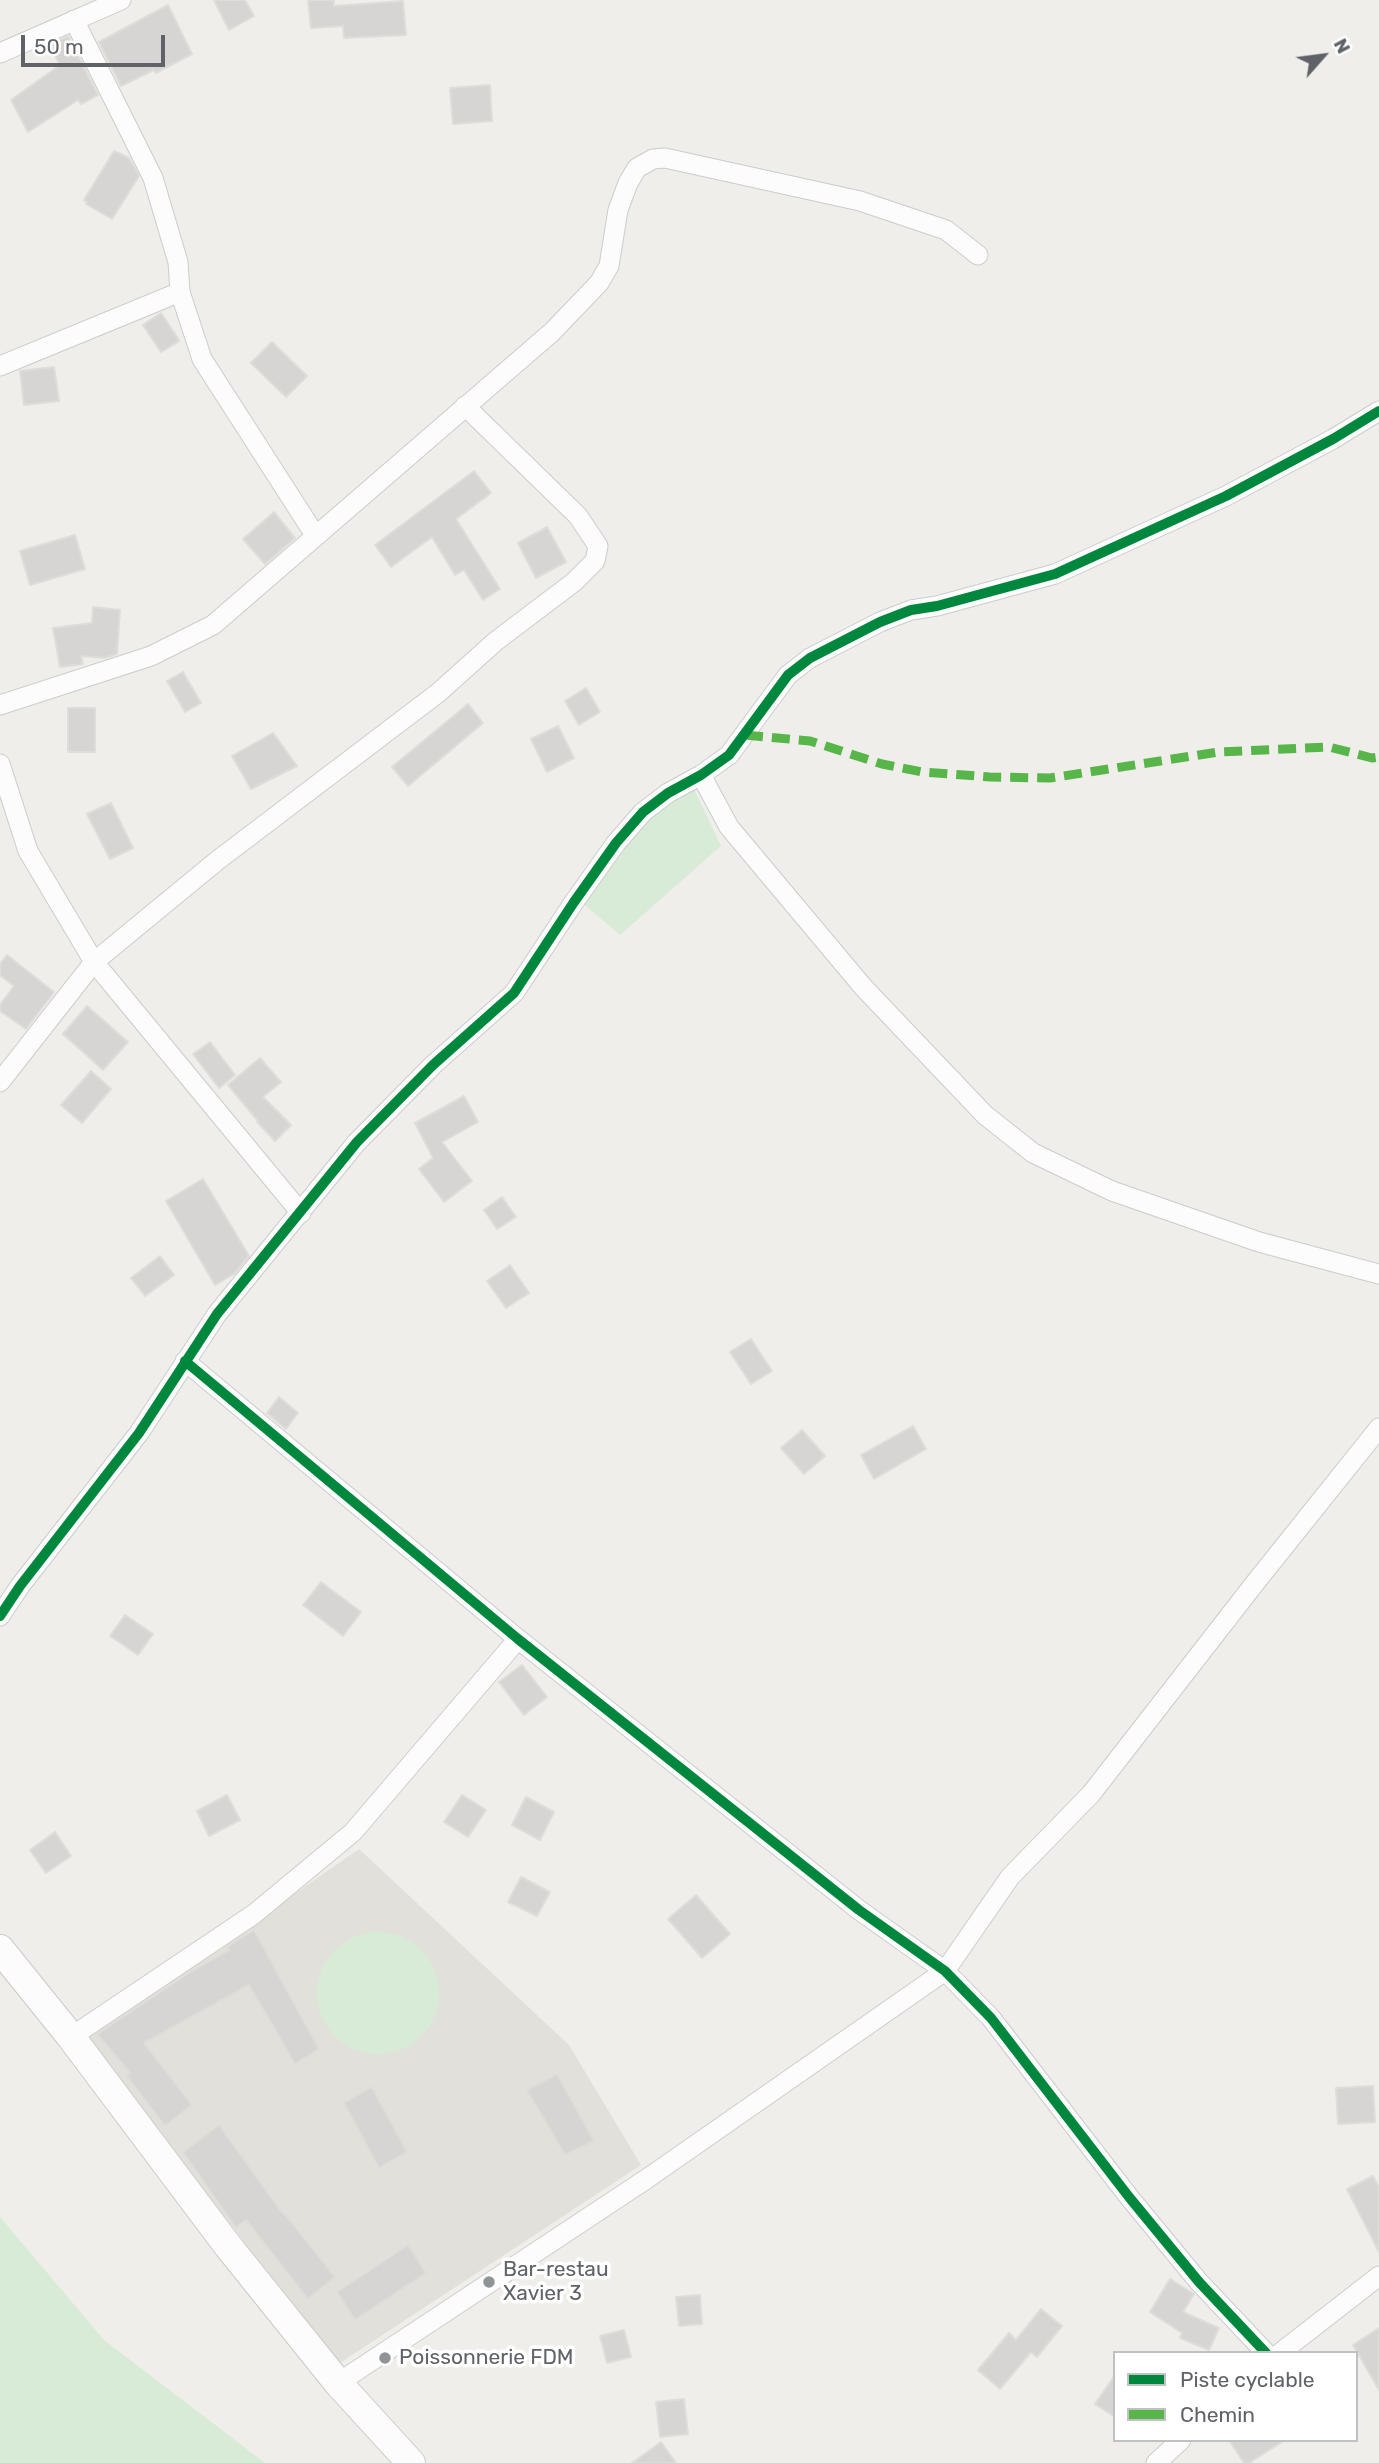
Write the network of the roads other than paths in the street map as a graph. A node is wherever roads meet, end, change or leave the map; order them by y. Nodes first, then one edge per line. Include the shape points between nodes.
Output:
1 (121, 0) edge
2 (74, 20) junction
3 (0, 53) edge
4 (978, 255) dead end
5 (180, 292) junction
6 (0, 366) edge
7 (466, 406) junction
8 (1379, 411) edge
9 (315, 535) junction
10 (0, 705) edge
11 (0, 764) edge
12 (701, 775) junction
13 (94, 962) junction
14 (0, 1082) edge
15 (301, 1213) junction
16 (1379, 1274) edge
17 (185, 1361) junction
18 (1379, 1428) edge
19 (0, 1616) edge
20 (518, 1639) junction
21 (0, 1949) edge
22 (945, 1971) junction
23 (71, 2037) junction
24 (1379, 2276) edge
25 (1264, 2351) edge
26 (1283, 2351) edge
27 (338, 2383) junction
28 (1179, 2442) edge
29 (411, 2463) edge
30 (1156, 2463) edge

1 - 2 street
2 - 3 street
2 - 5 street via 153,178 178,262
4 - 7 street via 946,230 860,201 666,158 653,159 637,168 628,183 618,210 609,265 599,283 552,332
5 - 6 street
5 - 9 street via 202,359
7 - 9 street
7 - 13 street via 578,516 598,547 595,561 438,692 218,860
8 - 12 street via 1226,496 1055,573 911,610 810,658 788,675 729,755
9 - 10 street via 213,625 150,656
11 - 13 street via 28,851
12 - 15 street via 643,812 616,843 514,993 433,1065 358,1142
12 - 16 street via 729,827 864,988 985,1115 1033,1153 1112,1191 1259,1242
13 - 14 street
13 - 15 street
15 - 17 street via 217,1314
17 - 19 street via 139,1433
17 - 20 street
18 - 22 street via 1091,1794 1010,1877
20 - 22 street via 859,1910
20 - 23 street via 353,1832 254,1914
21 - 23 street
22 - 25 street via 990,2018 1199,2282
22 - 27 street via 645,2180
23 - 27 street
24 - 26 street
27 - 29 street
28 - 30 street

